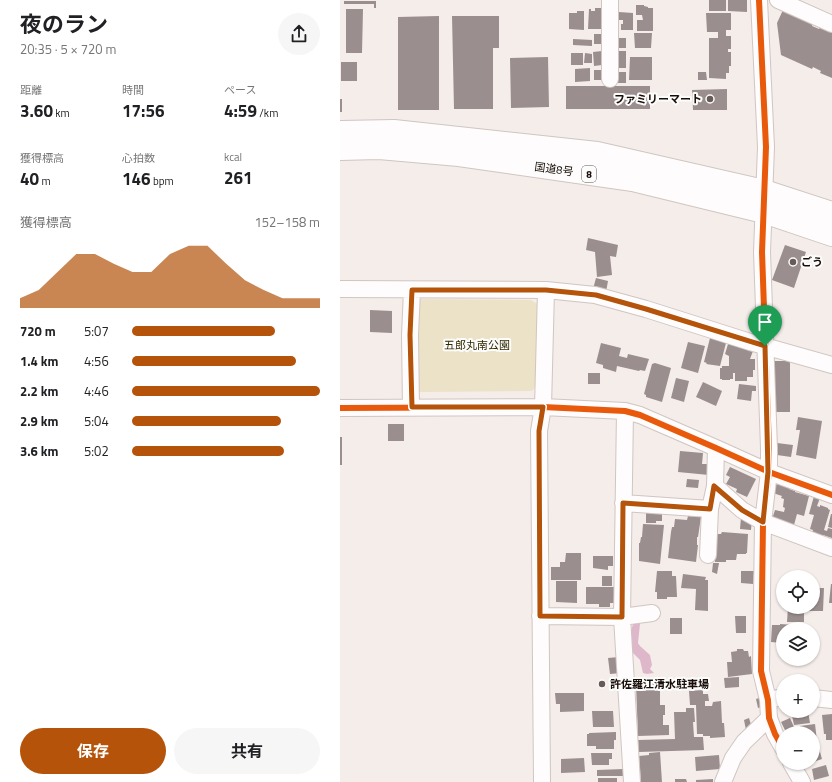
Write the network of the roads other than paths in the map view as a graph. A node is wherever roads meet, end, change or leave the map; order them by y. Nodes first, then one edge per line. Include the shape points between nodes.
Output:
1 (610, 0) edge
2 (759, 0) edge
3 (778, 0) edge
4 (832, 24) edge
5 (610, 79) dead end
6 (340, 132) edge
7 (340, 149) edge
8 (764, 201) junction
9 (832, 213) edge
10 (832, 235) edge
11 (340, 290) edge
12 (412, 290) junction
13 (546, 290) junction
14 (765, 346) junction
15 (832, 365) edge
16 (412, 407) junction
17 (543, 407) junction
18 (340, 408) edge
19 (625, 411) junction
20 (716, 448) junction
21 (768, 472) junction
22 (714, 486) junction
23 (832, 495) edge
24 (623, 503) junction
25 (710, 509) junction
26 (763, 522) junction
27 (832, 548) edge
28 (708, 555) dead end
29 (652, 613) dead end
30 (540, 616) junction
31 (622, 617) junction
32 (775, 699) edge
33 (820, 699) edge
34 (832, 700) edge
35 (770, 718) junction
36 (776, 736) edge
37 (795, 770) edge
38 (542, 782) edge
39 (632, 782) edge
40 (723, 782) edge
41 (802, 782) edge

1 - 5 street
2 - 8 street via 766,147
3 - 4 street
6 - 8 highway, 国道8号 / 8 via 394,131 597,153
7 - 8 highway, 国道8号 / 8 via 378,148 459,155
8 - 9 highway, 国道8号 / 8
8 - 10 highway, 国道8号 / 8
8 - 14 street via 762,252
11 - 12 street
12 - 13 street
12 - 16 street
13 - 14 street via 596,295
13 - 17 street
14 - 15 street
14 - 21 street
16 - 17 street
16 - 18 street
17 - 19 street
17 - 30 street via 539,431
19 - 20 street
19 - 24 street
20 - 21 street
20 - 22 street
21 - 23 street
21 - 26 street
22 - 25 street
22 - 26 street via 742,510
24 - 25 street
24 - 31 street
25 - 28 street
26 - 27 street
26 - 32 street via 761,671
29 - 31 street
30 - 31 street
30 - 38 street
31 - 39 street
32 - 35 street
33 - 34 street
35 - 36 street
35 - 40 street via 744,742 733,758
37 - 41 street

